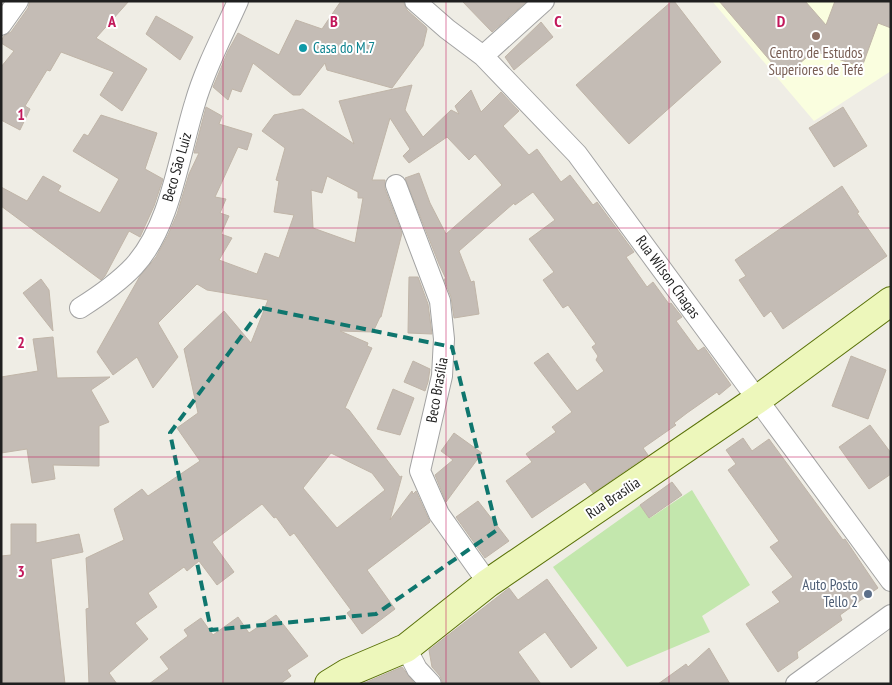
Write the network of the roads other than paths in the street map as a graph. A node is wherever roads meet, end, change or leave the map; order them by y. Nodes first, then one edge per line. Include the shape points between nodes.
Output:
1 (18, 1) edge
2 (238, 1) edge
3 (415, 1) edge
4 (544, 1) edge
5 (1, 25) edge
6 (483, 56) junction
7 (396, 185) dead end
8 (891, 301) edge
9 (80, 308) dead end
10 (758, 399) junction
11 (891, 581) edge
12 (488, 583) junction
13 (891, 615) edge
14 (406, 648) junction
15 (329, 684) edge
16 (431, 684) edge
17 (796, 684) edge

1 - 5 street
2 - 9 street, Beco São Luiz via 207,68 170,195 147,248 134,266
3 - 6 street, Rua Wilson Chagas
4 - 6 street
6 - 10 street, Rua Wilson Chagas via 577,154
7 - 12 street, Beco Brasília via 440,300 444,339 442,376 420,471 439,514
8 - 10 street, Rua Brasília
10 - 11 street, Rua Wilson Chagas
10 - 12 street, Rua Brasília
12 - 14 street, Rua Brasília
13 - 17 street
14 - 15 street, Rua Brasília via 346,673
14 - 16 street via 417,669

